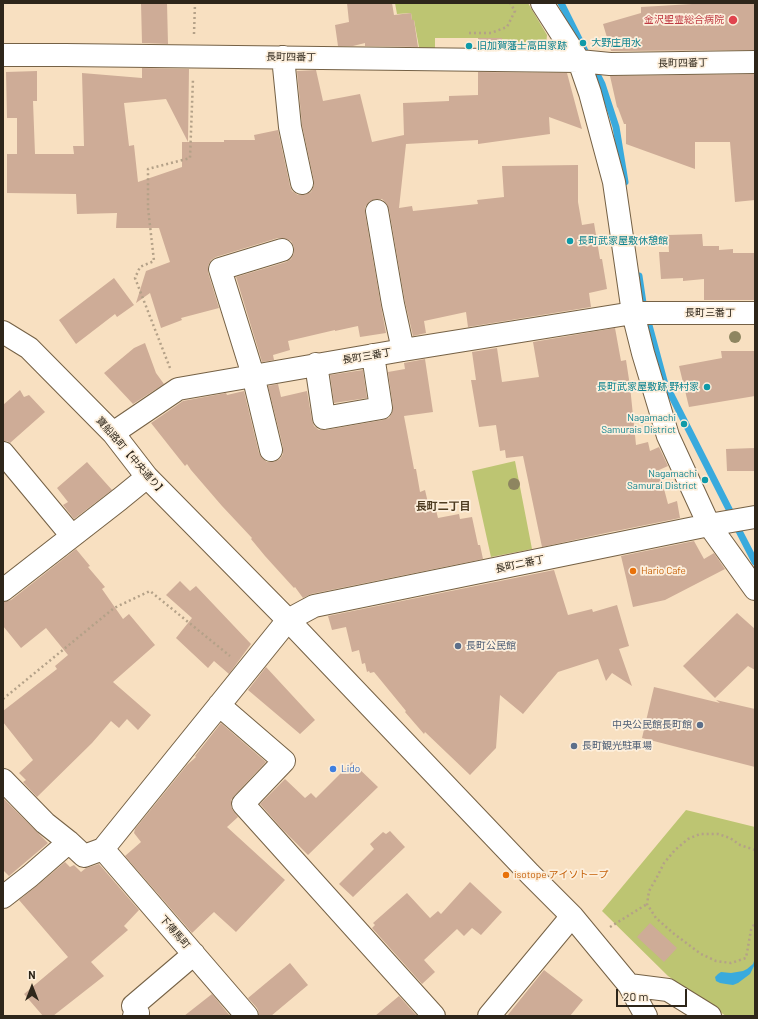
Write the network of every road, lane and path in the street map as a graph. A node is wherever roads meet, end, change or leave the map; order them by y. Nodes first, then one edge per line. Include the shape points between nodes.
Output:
1 (195, 3) edge
2 (510, 3) edge
3 (542, 3) edge
4 (469, 33) dead end
5 (3, 55) edge
6 (194, 56) junction
7 (283, 57) junction
8 (579, 61) junction
9 (755, 62) edge
10 (302, 183) dead end
11 (377, 211) dead end
12 (282, 250) dead end
13 (633, 313) junction
14 (755, 313) edge
15 (3, 332) edge
16 (403, 350) junction
17 (373, 355) junction
18 (316, 364) junction
19 (253, 376) junction
20 (178, 389) junction
21 (113, 433) junction
22 (271, 450) dead end
23 (3, 453) edge
24 (147, 477) junction
25 (755, 517) edge
26 (709, 524) junction
27 (72, 536) junction
28 (755, 589) edge
29 (3, 590) edge
30 (288, 620) junction
31 (248, 670) junction
32 (3, 699) edge
33 (219, 705) junction
34 (3, 780) edge
35 (69, 842) junction
36 (103, 849) junction
37 (755, 850) edge
38 (3, 897) edge
39 (647, 904) junction
40 (572, 916) junction
41 (755, 923) edge
42 (591, 939) junction
43 (194, 954) junction
44 (630, 985) junction
45 (136, 1014) edge
46 (247, 1016) edge
47 (434, 1016) edge
48 (489, 1016) edge
49 (646, 1016) edge
50 (710, 1016) edge

1 - 6 path
2 - 4 path via 515,11 507,27 490,33
3 - 8 street
5 - 6 street, 長町四番丁
6 - 7 street, 長町四番丁
6 - 20 path via 190,158 148,169 148,208 154,261 140,267 135,278
7 - 8 street, 長町四番丁
7 - 10 street via 290,127
8 - 9 street, 長町四番丁 via 610,64
8 - 13 street via 614,182
11 - 16 street
12 - 19 street via 220,268
13 - 14 street, 長町三番丁
13 - 16 street, 長町三番丁
13 - 26 street via 668,436
15 - 21 street, 寶船路町【中央通り】 via 29,348
16 - 17 street, 長町三番丁
17 - 18 street, 長町三番丁
17 - 18 street via 381,408 331,417 324,418
18 - 19 street, 長町三番丁
19 - 20 street, 長町三番丁
19 - 22 street
20 - 21 street, 長町三番丁
21 - 24 street, 寶船路町【中央通り】
23 - 27 street
24 - 27 street
24 - 30 street, 寶船路町【中央通り】
25 - 26 street, 長町二番丁
26 - 28 street
26 - 30 street, 長町二番丁 via 314,606
27 - 29 street
30 - 31 street
30 - 40 street, 寶船路町【中央通り】
31 - 32 path via 150,591 114,608
31 - 33 street
33 - 36 street
33 - 47 street via 284,761 243,804
34 - 35 street via 45,823
35 - 36 street via 84,856
35 - 38 street
36 - 43 street, 下傳馬町
37 - 39 path via 718,834 700,834 688,839 674,850 664,863 650,891
39 - 41 path via 656,918 673,934 716,961 731,963 746,958 751,930
39 - 42 path
40 - 42 street, 寶船路町【中央通り】
40 - 48 street
42 - 44 street, 寶船路町【中央通り】
43 - 45 street via 133,1006
43 - 46 street, 下傳馬町
44 - 49 street, 寶船路町【中央通り】
44 - 50 street via 668,990

